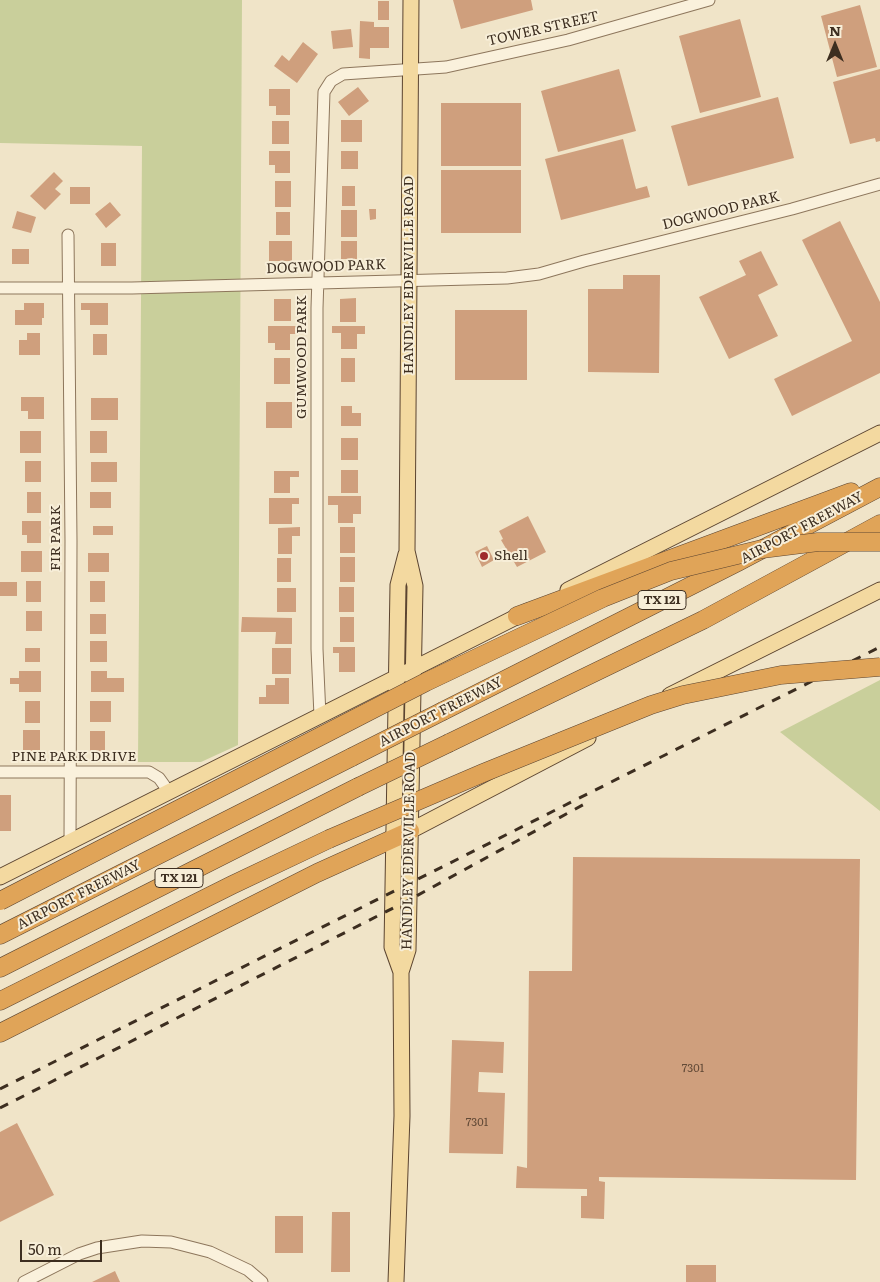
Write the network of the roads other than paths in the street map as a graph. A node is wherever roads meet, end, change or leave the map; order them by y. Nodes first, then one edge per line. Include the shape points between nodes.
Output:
1 (411, 0) edge
2 (709, 0) edge
3 (410, 69) junction
4 (880, 184) edge
5 (68, 235) dead end
6 (408, 280) junction
7 (318, 282) junction
8 (0, 288) edge
9 (69, 288) junction
10 (880, 433) edge
11 (880, 481) edge
12 (880, 487) edge
13 (880, 524) edge
14 (880, 542) edge
15 (407, 550) junction
16 (880, 590) edge
17 (517, 616) junction
18 (880, 667) edge
19 (412, 669) junction
20 (397, 677) junction
21 (320, 716) junction
22 (69, 771) junction
23 (0, 772) edge
24 (168, 792) junction
25 (402, 835) junction
26 (70, 842) junction
27 (0, 877) edge
28 (0, 902) edge
29 (0, 935) edge
30 (0, 968) edge
31 (0, 1001) edge
32 (0, 1034) edge
33 (24, 1282) edge
34 (262, 1282) edge
35 (396, 1282) edge

1 - 3 main road, HANDLEY EDERVILLE ROAD
2 - 3 street, TOWER STREET via 568,40 446,67
3 - 6 main road, HANDLEY EDERVILLE ROAD
3 - 7 street, GUMWOOD PARK via 343,74 331,81 324,92
4 - 6 street, DOGWOOD PARK via 539,274
5 - 9 street, FIR PARK
6 - 7 street, DOGWOOD PARK
6 - 15 main road, HANDLEY EDERVILLE ROAD
7 - 9 street, DOGWOOD PARK
7 - 21 street, GUMWOOD PARK via 317,649
8 - 9 street, DOGWOOD PARK
9 - 22 street, FIR PARK
10 - 17 main road
11 - 17 highway
12 - 29 highway, AIRPORT FREEWAY / TX 121, bridge
13 - 30 highway, TX 121, bridge via 703,620 358,787
14 - 28 highway, bridge via 818,542 762,549 671,571 611,595 418,687
15 - 19 main road, HANDLEY EDERVILLE ROAD via 414,586
15 - 20 main road, HANDLEY EDERVILLE ROAD via 398,585
16 - 25 main road via 691,684
17 - 19 main road
18 - 31 highway, bridge via 772,676 675,698 483,773 329,839
19 - 20 main road
19 - 25 main road, HANDLEY EDERVILLE ROAD
20 - 21 main road
20 - 25 main road, HANDLEY EDERVILLE ROAD
21 - 24 main road
22 - 23 street, PINE PARK DRIVE
22 - 24 street, PINE PARK DRIVE via 149,772 159,778
22 - 26 street, FIR PARK
24 - 26 main road
25 - 32 highway via 318,873
25 - 35 main road, HANDLEY EDERVILLE ROAD via 392,947 401,972 402,1116
26 - 27 main road
33 - 34 street via 79,1254 142,1241 171,1242 210,1252 248,1270

